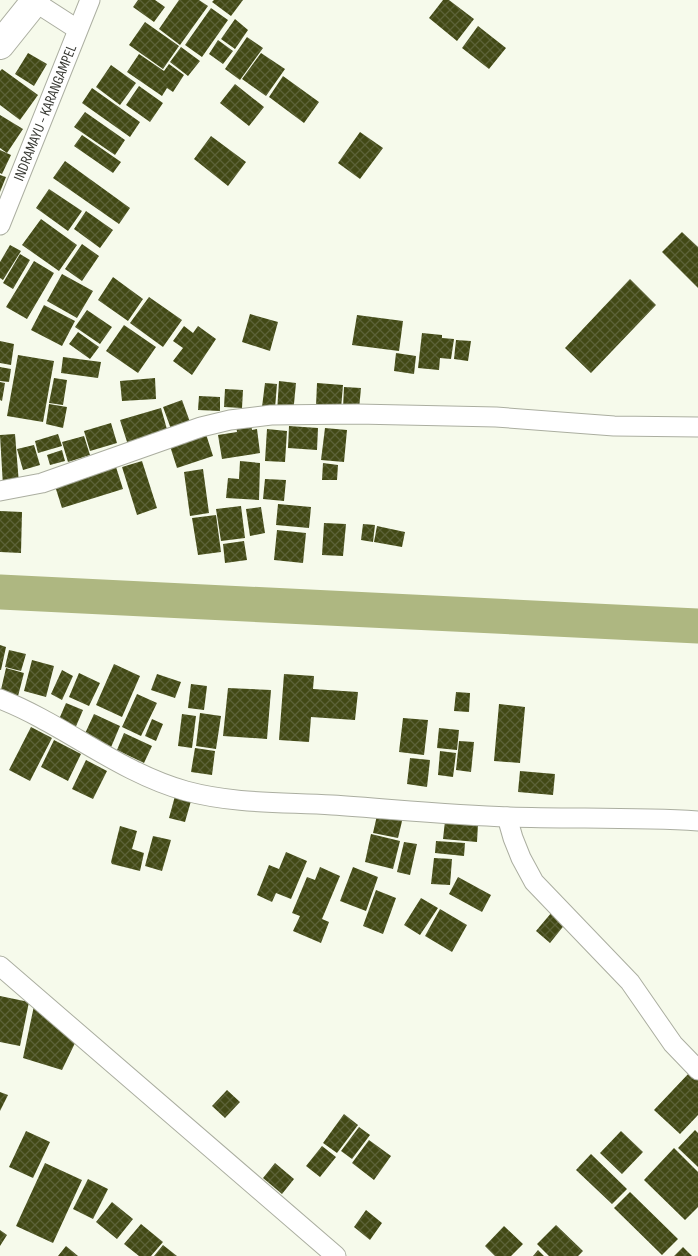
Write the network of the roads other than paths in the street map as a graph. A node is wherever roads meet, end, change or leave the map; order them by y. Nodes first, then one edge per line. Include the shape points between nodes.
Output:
1 (90, 0) edge
2 (36, 1) edge
3 (77, 29) junction
4 (0, 45) edge
5 (0, 225) edge
6 (698, 427) edge
7 (0, 491) edge
8 (0, 699) edge
9 (507, 817) junction
10 (698, 821) edge
11 (0, 966) edge
12 (698, 1070) edge
13 (336, 1256) edge

1 - 3 street, INDRAMAYU - KARANGAMPEL
2 - 3 street
2 - 4 main road
3 - 5 street, INDRAMAYU - KARANGAMPEL
6 - 7 street via 614,426 496,417 271,416 201,427 42,483
8 - 9 street via 127,767 184,790 209,796 241,801
9 - 10 street
9 - 12 street via 512,838 534,882 630,982 673,1044
11 - 13 street

